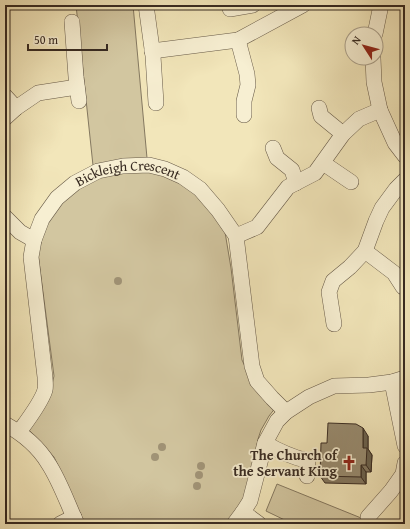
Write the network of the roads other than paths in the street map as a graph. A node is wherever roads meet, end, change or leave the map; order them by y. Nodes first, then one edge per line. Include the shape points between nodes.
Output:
1 (146, 5) edge
2 (253, 5) edge
3 (303, 5) edge
4 (381, 5) edge
5 (230, 9) dead end
6 (72, 22) dead end
7 (266, 24) junction
8 (377, 26) edge
9 (238, 40) junction
10 (152, 51) junction
11 (373, 66) edge
12 (5, 96) edge
13 (156, 103) dead end
14 (319, 108) dead end
15 (380, 110) junction
16 (10, 113) edge
17 (244, 115) dead end
18 (343, 134) junction
19 (273, 148) dead end
20 (405, 156) edge
21 (323, 163) junction
22 (405, 180) edge
23 (351, 182) dead end
24 (296, 183) junction
25 (5, 217) edge
26 (236, 236) junction
27 (34, 240) junction
28 (365, 251) junction
29 (403, 287) dead end
30 (334, 324) dead end
31 (398, 380) edge
32 (286, 412) junction
33 (5, 424) edge
34 (19, 432) junction
35 (265, 443) junction
36 (405, 446) edge
37 (405, 463) edge
38 (306, 476) dead end
39 (368, 517) dead end
40 (239, 518) edge
41 (76, 520) edge
42 (60, 524) edge
43 (259, 524) edge

1 - 10 street
2 - 5 street
2 - 7 street
3 - 7 street
4 - 8 street
6 - 16 street via 78,94 38,94
7 - 9 street
9 - 10 street
9 - 17 street via 247,74 254,85 244,101
10 - 13 street
11 - 15 street
12 - 16 street
14 - 18 street via 321,116
15 - 18 street via 359,119
15 - 20 street via 395,143
18 - 21 street
19 - 24 street via 277,158 292,170
21 - 23 street
21 - 24 street via 315,173
22 - 28 street via 382,208
24 - 26 street via 288,187 257,227
25 - 27 street via 20,232
26 - 27 street, Bickleigh Crescent via 200,189 165,169 143,165 98,171 75,183 57,198 42,219
26 - 32 street, Bickleigh Crescent via 252,366 257,381
27 - 34 street, Bickleigh Crescent via 31,257 45,389
28 - 29 street via 390,278
28 - 30 street via 350,268 333,281 328,292 324,309
31 - 32 street via 369,385 334,386 309,397
31 - 36 street
32 - 35 street
33 - 34 street
34 - 41 street via 34,445 48,463
35 - 38 street via 292,457 308,461
35 - 40 street via 250,500
37 - 39 street via 403,474
40 - 43 street
41 - 42 street

